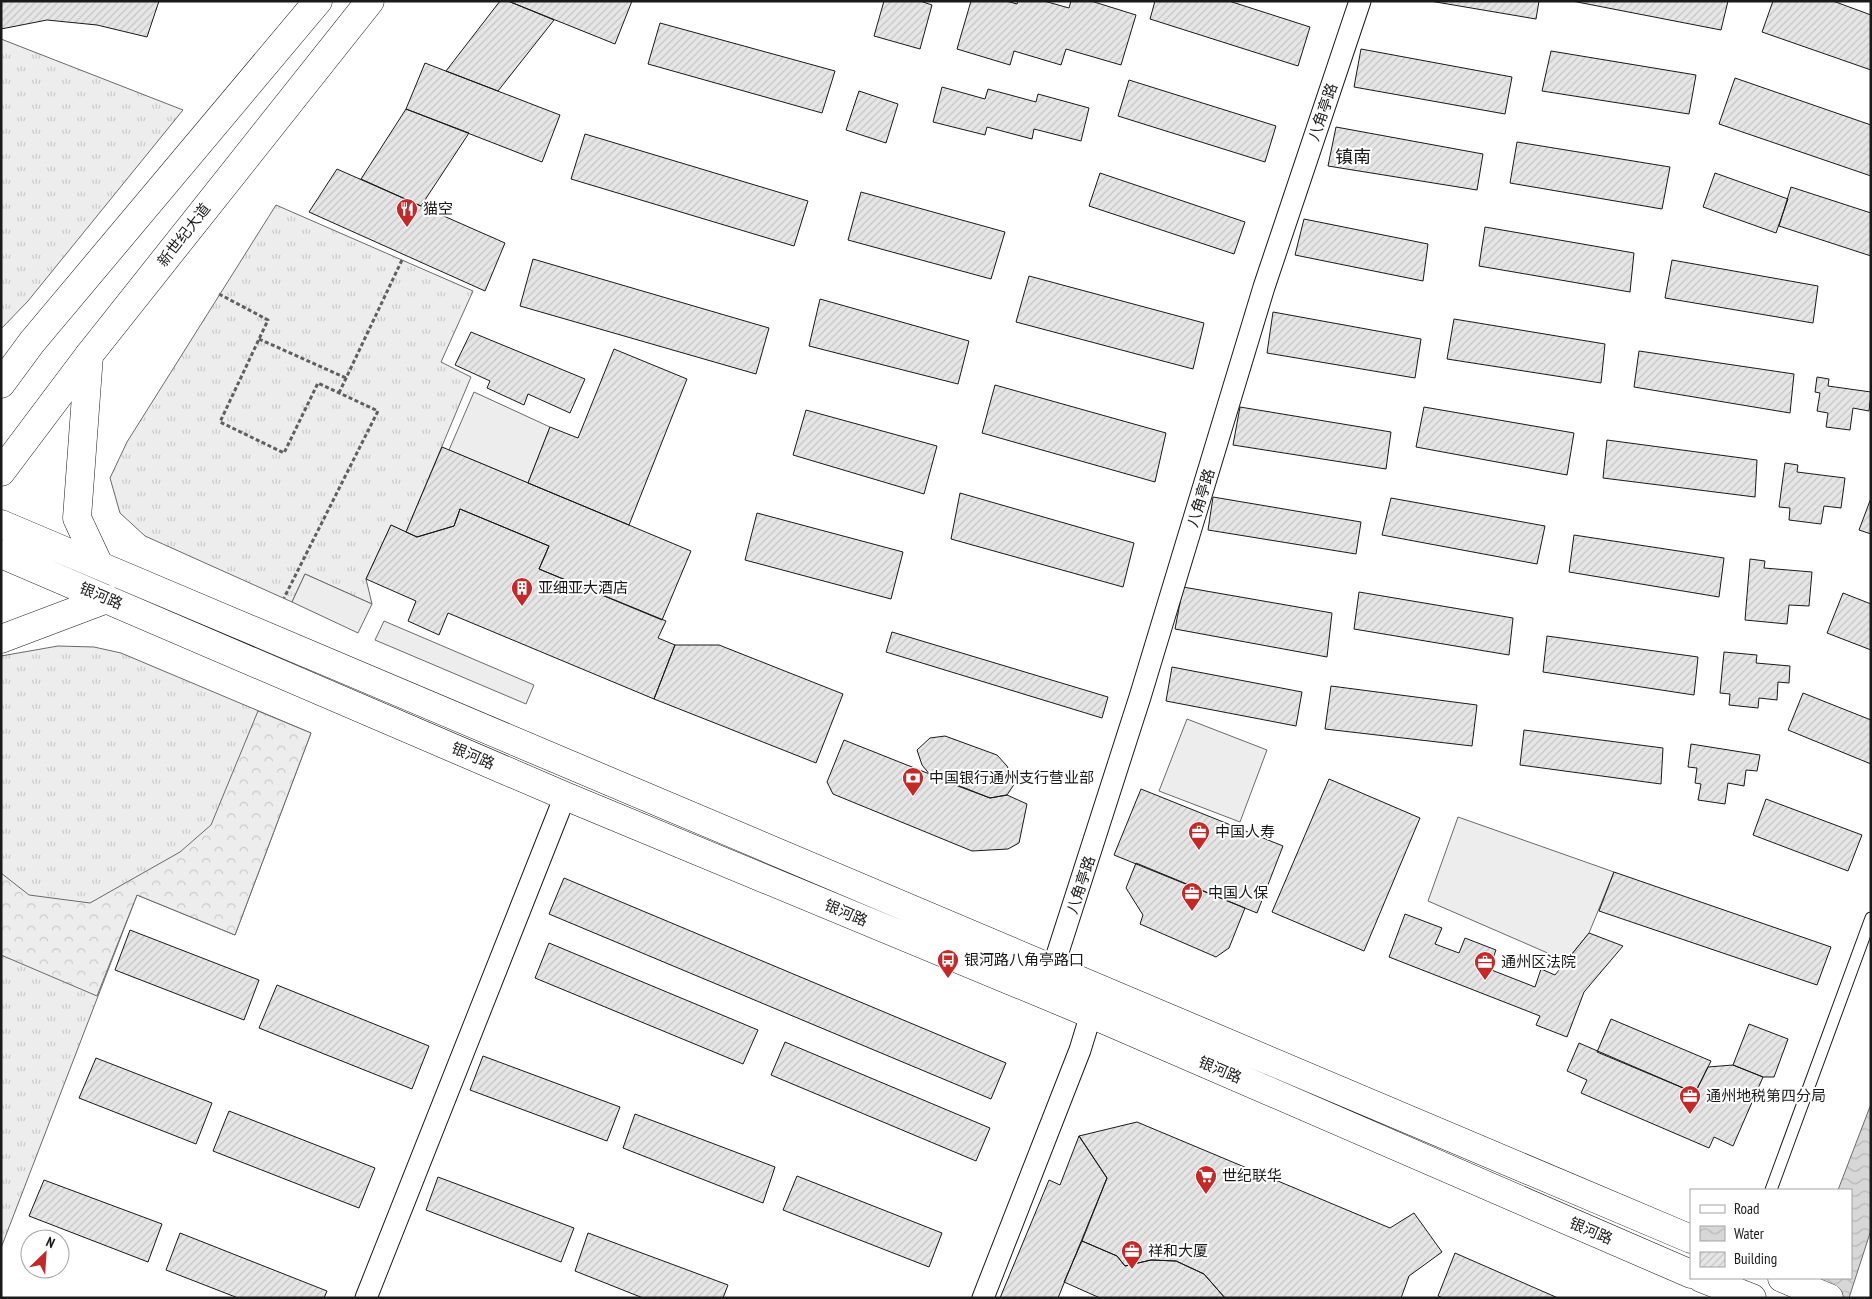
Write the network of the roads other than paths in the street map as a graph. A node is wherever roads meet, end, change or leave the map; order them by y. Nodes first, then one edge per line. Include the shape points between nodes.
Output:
1 (318, 1) edge
2 (370, 1) edge
3 (1360, 1) edge
4 (32, 342) junction
5 (89, 355) junction
6 (1, 360) edge
7 (1, 384) edge
8 (1, 472) edge
9 (1, 524) edge
10 (1, 554) edge
11 (99, 565) junction
12 (107, 599) junction
13 (1, 639) edge
14 (565, 796) junction
15 (1871, 918) edge
16 (1054, 968) junction
17 (1104, 990) junction
18 (1044, 995) junction
19 (1091, 1014) junction
20 (1771, 1189) edge
21 (1690, 1239) edge
22 (1690, 1274) edge
23 (1703, 1279) edge
24 (1784, 1279) edge
25 (1745, 1292) edge
26 (366, 1298) edge
27 (983, 1298) edge
28 (1829, 1298) edge

1 - 4 main road
2 - 5 main road, 新世纪大道
3 - 16 street, 八角亭路 via 1264,287 1146,680
4 - 6 main road
4 - 7 main road
5 - 8 main road, 新世纪大道
5 - 11 main road via 77,518
9 - 11 main road, 银河路
10 - 12 main road, 银河路
11 - 16 main road, 银河路
12 - 13 main road
12 - 14 main road, 银河路
14 - 18 main road, 银河路
14 - 26 street
15 - 20 lane
16 - 17 main road, 银河路
16 - 18 street, 八角亭路
17 - 19 street
17 - 21 main road, 银河路
18 - 19 main road, 银河路
19 - 22 main road, 银河路
19 - 27 street via 1080,1050
23 - 25 main road
24 - 28 main road

